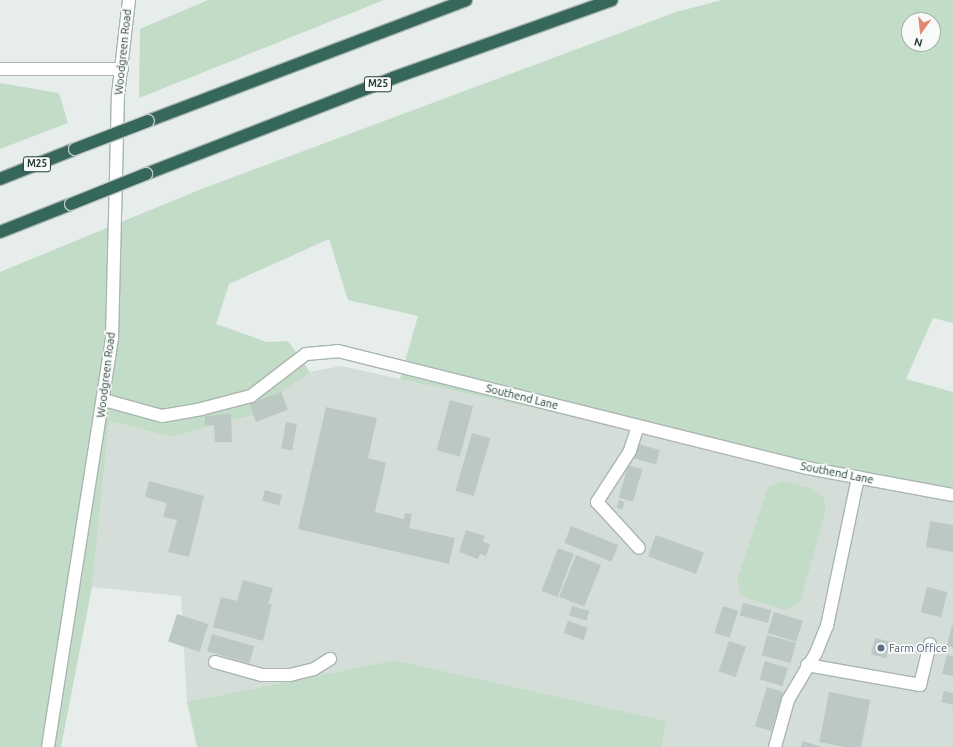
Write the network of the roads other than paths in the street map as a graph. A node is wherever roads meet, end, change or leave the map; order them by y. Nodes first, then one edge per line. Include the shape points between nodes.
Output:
1 (129, 0) edge
2 (466, 0) edge
3 (612, 0) edge
4 (0, 69) edge
5 (122, 69) junction
6 (0, 179) edge
7 (0, 232) edge
8 (104, 400) junction
9 (638, 426) junction
10 (858, 477) junction
11 (953, 495) edge
12 (639, 548) dead end
13 (930, 644) dead end
14 (330, 659) dead end
15 (215, 662) dead end
16 (807, 665) junction
17 (48, 747) edge
18 (775, 747) edge

1 - 5 street, Woodgreen Road
2 - 6 highway, M25, bridge
3 - 7 highway, M25, bridge via 393,78
4 - 5 street
5 - 8 street, Woodgreen Road via 118,95 116,279
8 - 9 street, Southend Lane via 162,416 201,410 251,396 306,354 338,351
8 - 17 street, Woodgreen Road
9 - 10 street, Southend Lane via 807,468
9 - 12 street via 630,451 597,502
10 - 11 street, Southend Lane
10 - 16 street via 827,626
13 - 16 street via 920,685
14 - 15 street via 314,669 290,675 269,675 239,670
16 - 18 street via 788,700

